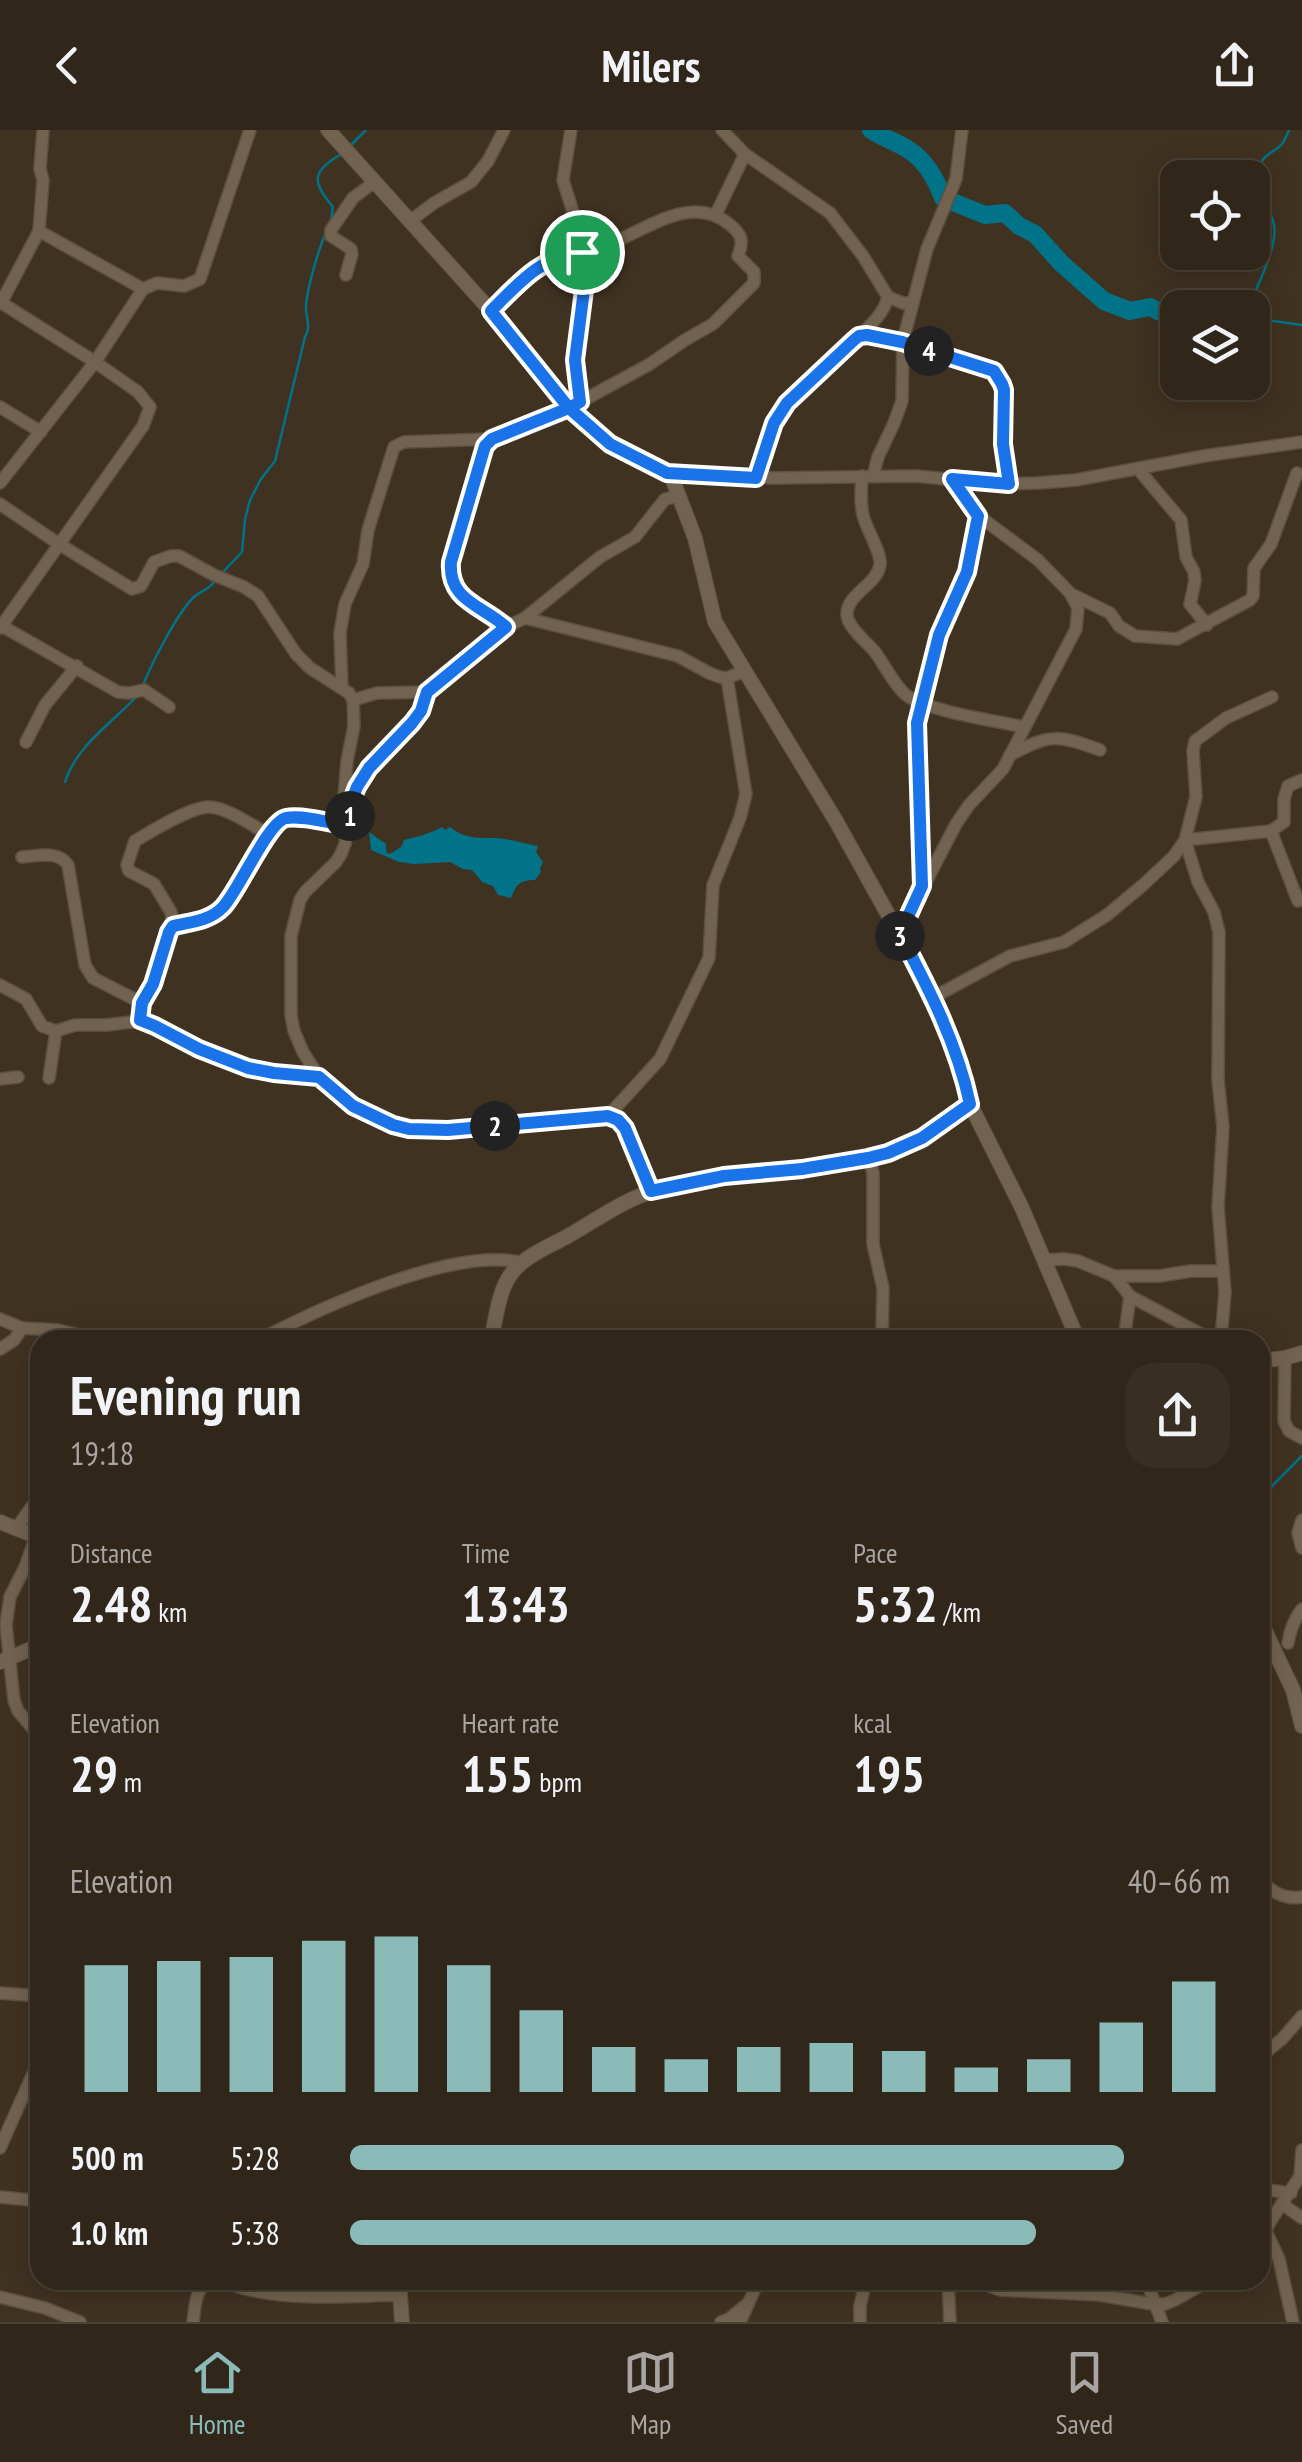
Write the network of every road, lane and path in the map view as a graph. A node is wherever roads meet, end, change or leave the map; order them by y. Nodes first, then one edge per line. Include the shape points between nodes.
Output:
1 (43, 130) edge
2 (250, 130) edge
3 (328, 130) edge
4 (504, 130) edge
5 (570, 130) edge
6 (722, 130) edge
7 (962, 130) edge
8 (745, 154) junction
9 (374, 182) junction
10 (716, 214) junction
11 (410, 221) junction
12 (39, 231) junction
13 (582, 252) junction
14 (346, 275) dead end
15 (143, 288) junction
16 (888, 297) junction
17 (1, 303) edge
18 (913, 303) junction
19 (491, 311) junction
20 (859, 336) junction
21 (902, 342) junction
22 (95, 362) junction
23 (575, 405) junction
24 (0, 407) edge
25 (41, 432) junction
26 (492, 439) junction
27 (1302, 442) edge
28 (1300, 468) edge
29 (1138, 469) junction
30 (667, 473) junction
31 (868, 476) junction
32 (756, 478) junction
33 (952, 479) junction
34 (0, 483) edge
35 (1009, 484) junction
36 (1302, 486) edge
37 (680, 496) junction
38 (0, 504) edge
39 (978, 516) junction
40 (59, 544) junction
41 (1070, 594) junction
42 (525, 618) junction
43 (1207, 624) junction
44 (1, 627) edge
45 (506, 627) junction
46 (77, 666) junction
47 (744, 671) junction
48 (727, 678) junction
49 (342, 688) junction
50 (427, 692) junction
51 (1272, 697) dead end
52 (354, 700) junction
53 (921, 704) junction
54 (169, 707) dead end
55 (1024, 727) junction
56 (26, 742) dead end
57 (1100, 750) dead end
58 (1010, 755) junction
59 (1302, 780) edge
60 (348, 826) junction
61 (1271, 831) junction
62 (268, 834) junction
63 (1185, 840) junction
64 (22, 857) dead end
65 (922, 886) junction
66 (1298, 901) dead end
67 (173, 926) junction
68 (900, 934) junction
69 (0, 984) edge
70 (934, 997) junction
71 (142, 1003) junction
72 (140, 1020) junction
73 (56, 1031) junction
74 (319, 1077) junction
75 (18, 1078) dead end
76 (49, 1078) dead end
77 (0, 1079) edge
78 (970, 1104) junction
79 (608, 1116) junction
80 (868, 1158) junction
81 (651, 1191) junction
82 (1044, 1260) junction
83 (523, 1263) junction
84 (1222, 1271) junction
85 (1114, 1276) junction
86 (1130, 1296) junction
87 (0, 1319) edge
88 (22, 1328) junction
89 (58, 1330) edge
90 (281, 1330) edge
91 (494, 1330) edge
92 (882, 1330) edge
93 (1074, 1330) edge
94 (1125, 1330) edge
95 (1193, 1330) edge
96 (1222, 1330) edge
97 (0, 1349) edge
98 (1302, 1353) edge
99 (1285, 1358) junction
100 (1270, 1360) edge
101 (1302, 1438) edge
102 (30, 1509) edge
103 (1302, 1520) edge
104 (0, 1522) edge
105 (16, 1528) junction
106 (30, 1534) edge
107 (1302, 1548) edge
108 (30, 1555) edge
109 (1302, 1610) edge
110 (1288, 1644) edge
111 (30, 1649) edge
112 (5, 1659) edge
113 (30, 1725) edge
114 (1302, 1726) edge
115 (1270, 1890) edge
116 (1302, 1897) edge
117 (0, 1993) edge
118 (30, 1995) edge
119 (1302, 2016) edge
120 (1270, 2049) edge
121 (30, 2080) edge
122 (0, 2111) edge
123 (15, 2113) junction
124 (0, 2148) edge
125 (1302, 2150) edge
126 (1301, 2176) edge
127 (1270, 2190) edge
128 (1291, 2193) junction
129 (0, 2197) edge
130 (30, 2200) edge
131 (1282, 2204) junction
132 (1302, 2218) edge
133 (1270, 2220) edge
134 (1270, 2246) edge
135 (200, 2290) edge
136 (247, 2290) edge
137 (380, 2290) edge
138 (399, 2290) edge
139 (754, 2290) edge
140 (864, 2290) edge
141 (948, 2290) edge
142 (1000, 2290) edge
143 (1149, 2290) edge
144 (1192, 2290) edge
145 (0, 2297) edge
146 (748, 2304) junction
147 (1154, 2304) junction
148 (80, 2322) edge
149 (193, 2322) edge
150 (402, 2322) edge
151 (721, 2322) edge
152 (740, 2322) edge
153 (860, 2322) edge
154 (950, 2322) edge
155 (1162, 2322) edge
156 (1293, 2322) edge

1 - 12 street
2 - 15 street via 200,278 184,286
3 - 9 street
4 - 11 street via 472,182
5 - 13 street via 563,180
6 - 8 street
7 - 18 street via 950,196
8 - 10 street
8 - 16 street via 830,213
9 - 11 street
9 - 14 street via 331,230 350,248
10 - 13 street via 685,211
10 - 23 street via 738,231 738,256 754,272 754,284 714,324
11 - 19 street
12 - 15 street
12 - 17 street
13 - 19 street via 550,259
13 - 23 street
15 - 22 street
16 - 18 street
16 - 20 street
17 - 22 street
18 - 21 street
19 - 23 street
20 - 21 street
20 - 32 street via 787,403
21 - 31 street via 902,401
21 - 35 street via 989,368 1000,378
22 - 25 street
22 - 40 street via 138,392 150,411
23 - 26 street
23 - 30 street via 610,444
24 - 25 street
25 - 34 street
26 - 45 street via 481,455 450,578 469,602
26 - 49 street via 394,446 363,564 347,594
27 - 29 street
28 - 36 street
28 - 43 street via 1271,544 1254,568 1253,596
29 - 35 street
29 - 43 street via 1182,520 1195,581 1190,604
30 - 32 street
30 - 37 street
31 - 32 street
31 - 33 street
31 - 53 street via 862,511 880,566 847,615 904,693
33 - 35 street
33 - 39 street
37 - 42 street via 664,500 635,537
37 - 47 street via 715,622
38 - 40 street
39 - 41 street via 1038,560
39 - 53 street via 967,572 939,635
40 - 44 street
40 - 49 street via 132,589 141,586 154,562 171,556 244,587 258,596 296,654
41 - 43 street via 1110,613 1136,636 1177,639
41 - 55 street via 1078,608 1076,629
42 - 45 street
42 - 48 street via 678,656
44 - 46 street
45 - 50 street
46 - 54 street via 118,692 142,690
46 - 56 street
47 - 48 street
47 - 68 street
48 - 79 street via 746,794 713,885 709,958 660,1059
49 - 52 street
50 - 52 street
50 - 60 street via 421,711 357,787
51 - 63 street via 1195,741 1196,797
52 - 60 street via 343,812
53 - 55 street
53 - 65 street
55 - 58 street
57 - 58 street via 1051,737
58 - 65 street via 956,824
59 - 61 street via 1288,786 1284,822
60 - 62 street via 286,818
60 - 74 street via 341,854 305,892 292,927 294,1032
61 - 63 street
61 - 66 street
62 - 67 street via 223,907 209,918
62 - 67 street via 209,807 135,841 129,871 154,884
63 - 70 street via 1143,886 1064,942 1010,956
63 - 84 street via 1219,932
64 - 71 street via 64,860 93,978
65 - 68 street
67 - 71 street
68 - 70 street
69 - 73 street via 26,999 42,1026
70 - 78 street
71 - 72 street
72 - 73 street
72 - 74 street via 248,1068
73 - 76 street
74 - 79 street via 353,1106 409,1129
75 - 77 street
78 - 80 street via 922,1138
78 - 82 street
79 - 81 street via 625,1128
80 - 81 street
80 - 92 street
81 - 83 street
82 - 85 street via 1078,1261
82 - 93 street
83 - 90 street via 495,1258 433,1268
83 - 91 street via 506,1282
84 - 85 street
84 - 96 street
85 - 86 street
86 - 94 street
86 - 95 street
87 - 88 street
88 - 89 street
88 - 97 street
98 - 99 street
99 - 100 street
99 - 101 street via 1284,1421
102 - 105 street
103 - 107 street
104 - 105 street
105 - 106 street
108 - 112 street via 10,1597
109 - 110 street
110 - 114 street
111 - 112 street
112 - 113 street via 14,1700
115 - 116 street
117 - 118 street
119 - 120 street
121 - 123 street
122 - 123 street
123 - 124 street
125 - 126 street
126 - 128 street
127 - 128 street
128 - 131 street
129 - 130 street
131 - 132 street
131 - 133 street
134 - 156 street
135 - 149 street
136 - 137 street via 304,2298
138 - 150 street
139 - 146 street
140 - 153 street
141 - 154 street
142 - 147 street
143 - 147 street
144 - 147 street
145 - 148 street
146 - 151 street
146 - 152 street
147 - 155 street

